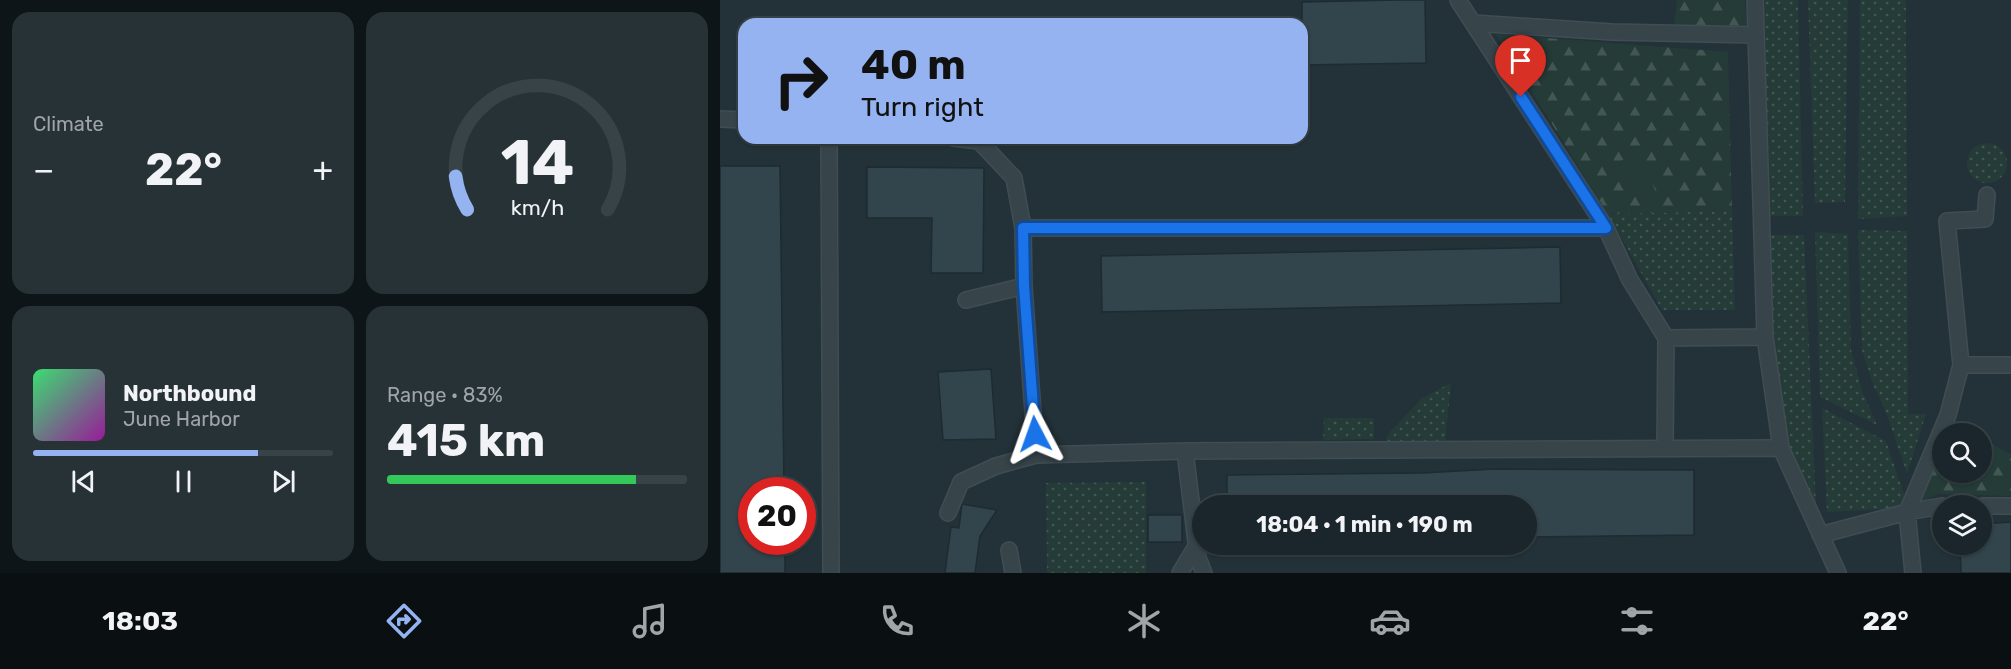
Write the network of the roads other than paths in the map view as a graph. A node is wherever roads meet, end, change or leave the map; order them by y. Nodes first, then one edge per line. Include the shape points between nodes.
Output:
1 (1458, 0) edge
2 (1755, 0) edge
3 (1473, 23) junction
4 (1756, 35) junction
5 (720, 119) edge
6 (738, 120) edge
7 (829, 144) edge
8 (982, 144) edge
9 (1987, 195) dead end
10 (1023, 228) junction
11 (1606, 228) junction
12 (1024, 286) junction
13 (966, 300) dead end
14 (1765, 337) junction
15 (1666, 338) junction
16 (1961, 365) junction
17 (2011, 365) edge
18 (1665, 448) junction
19 (1781, 448) junction
20 (1185, 451) junction
21 (1036, 455) junction
22 (1192, 506) edge
23 (1992, 506) edge
24 (2011, 507) edge
25 (1932, 508) edge
26 (1907, 512) junction
27 (948, 513) dead end
28 (1820, 535) junction
29 (1009, 550) dead end
30 (1192, 553) edge
31 (1198, 555) edge
32 (831, 573) edge
33 (1013, 573) edge
34 (1180, 573) edge
35 (1204, 573) edge
36 (1838, 573) edge
37 (1913, 573) edge

1 - 3 lane
2 - 4 lane
3 - 4 lane via 1612,32
3 - 11 lane
4 - 14 lane
5 - 6 lane
7 - 32 lane
8 - 10 lane via 1014,178
9 - 16 lane via 1985,219 1947,221
10 - 11 lane
10 - 12 lane
11 - 15 lane via 1630,280
12 - 13 lane
12 - 21 lane
14 - 15 lane
14 - 19 lane
15 - 18 lane
16 - 17 lane
16 - 26 lane via 1948,415
18 - 19 lane
18 - 20 lane
19 - 28 lane
20 - 21 lane
20 - 22 lane
21 - 27 lane via 996,466 961,482
23 - 24 lane
25 - 26 lane
26 - 28 lane
26 - 37 lane
28 - 36 lane
29 - 33 lane
30 - 34 lane
31 - 35 lane

